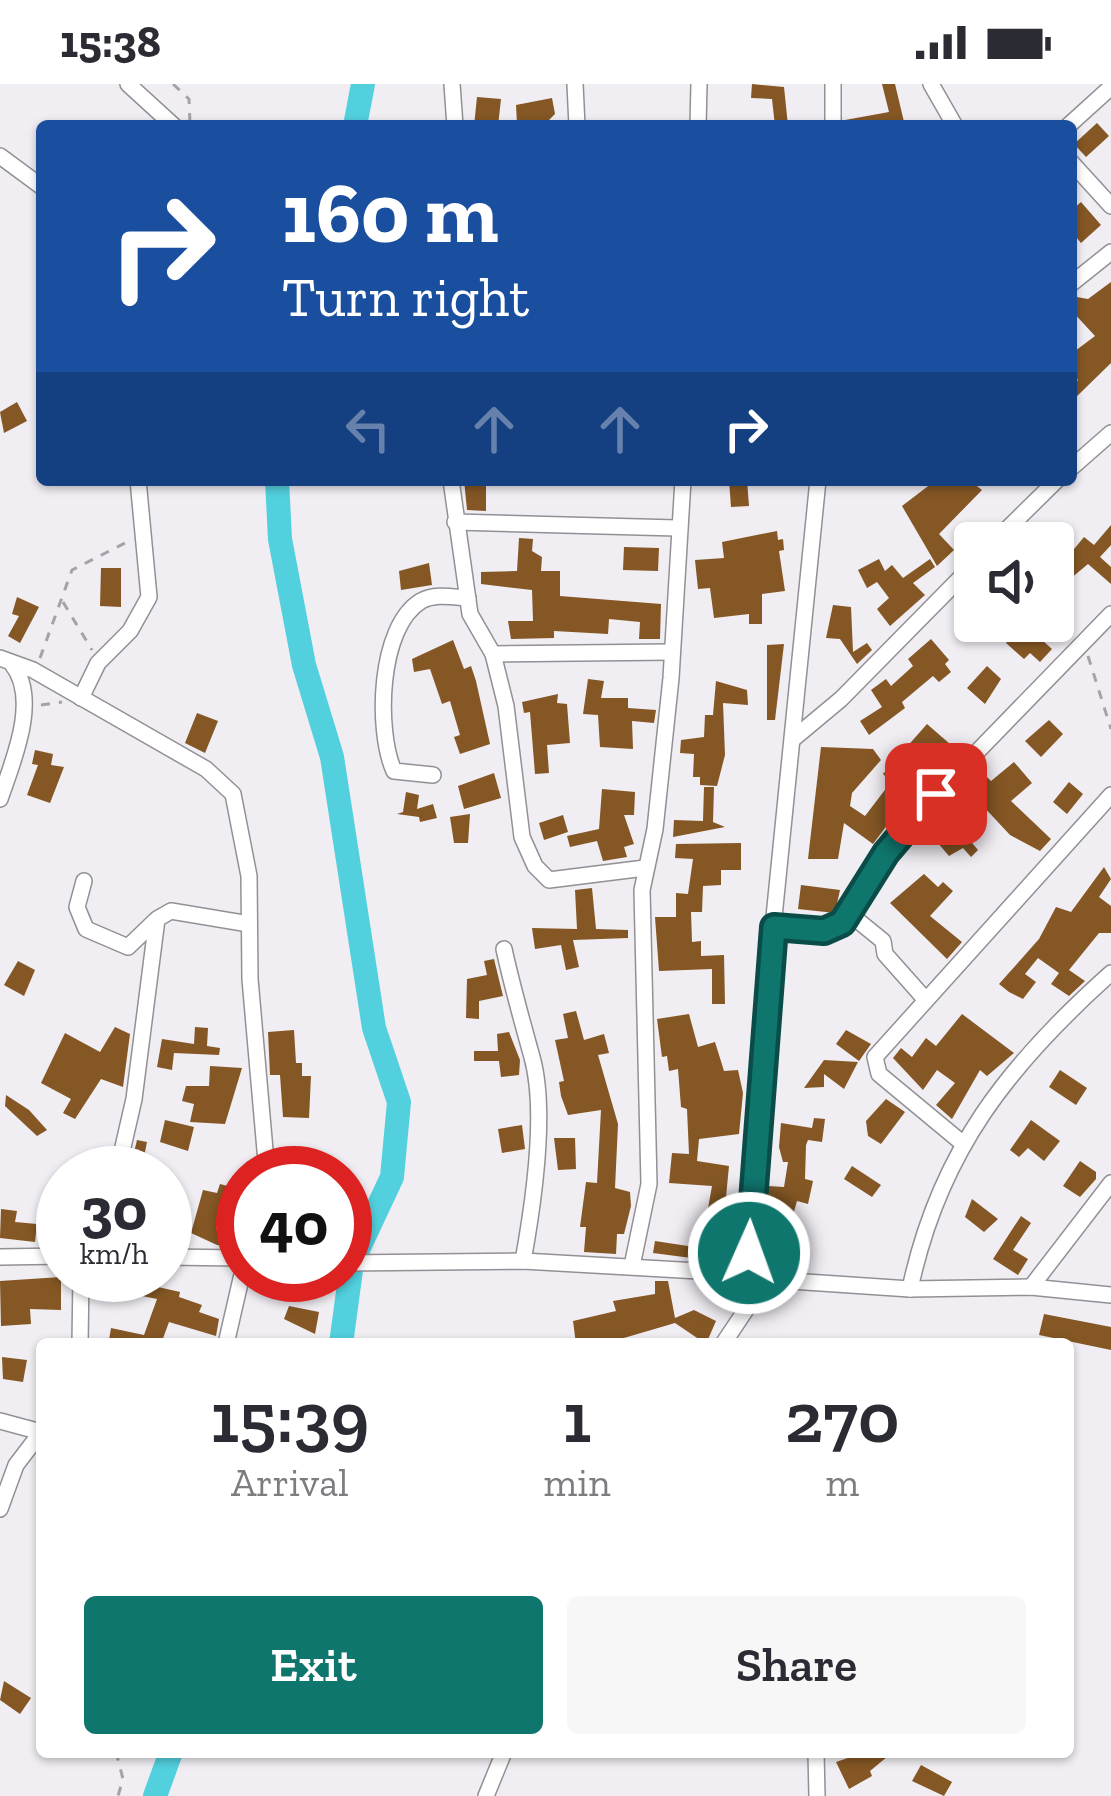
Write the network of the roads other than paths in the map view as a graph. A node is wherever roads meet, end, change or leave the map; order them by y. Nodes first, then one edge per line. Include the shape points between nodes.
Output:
1 (128, 84) edge
2 (452, 84) edge
3 (575, 84) edge
4 (699, 84) edge
5 (833, 84) edge
6 (931, 84) edge
7 (1103, 88) edge
8 (167, 120) edge
9 (455, 120) edge
10 (577, 120) edge
11 (698, 120) edge
12 (833, 120) edge
13 (952, 120) edge
14 (1074, 120) edge
15 (0, 156) edge
16 (1077, 169) edge
17 (36, 183) edge
18 (1111, 206) edge
19 (1111, 252) edge
20 (1077, 279) edge
21 (1111, 433) edge
22 (1077, 463) edge
23 (138, 486) edge
24 (452, 486) edge
25 (682, 486) edge
26 (817, 486) edge
27 (1051, 486) edge
28 (455, 522) junction
29 (1014, 522) edge
30 (677, 528) junction
31 (954, 584) edge
32 (468, 598) junction
33 (1111, 614) edge
34 (671, 652) junction
35 (493, 654) junction
36 (6, 661) edge
37 (81, 698) junction
38 (793, 739) junction
39 (434, 775) dead end
40 (1111, 795) edge
41 (0, 799) edge
42 (645, 868) junction
43 (84, 881) dead end
44 (850, 915) junction
45 (157, 919) junction
46 (249, 924) junction
47 (774, 927) junction
48 (503, 949) dead end
49 (1111, 973) edge
50 (924, 998) junction
51 (961, 1142) junction
52 (123, 1146) edge
53 (265, 1146) edge
54 (1111, 1183) edge
55 (36, 1256) edge
56 (0, 1257) edge
57 (523, 1261) junction
58 (372, 1264) edge
59 (632, 1266) junction
60 (769, 1275) junction
61 (1031, 1287) junction
62 (910, 1288) junction
63 (1111, 1295) edge
64 (81, 1302) edge
65 (236, 1302) edge
66 (80, 1338) edge
67 (227, 1338) edge
68 (727, 1338) edge
69 (0, 1421) edge
70 (36, 1430) edge
71 (36, 1440) edge
72 (0, 1509) edge
73 (501, 1758) edge
74 (816, 1758) edge
75 (485, 1796) edge
76 (817, 1796) edge

1 - 8 street
2 - 9 street
3 - 10 street
4 - 11 street
5 - 12 street
6 - 13 street
7 - 14 street
15 - 17 street
16 - 18 street
19 - 20 street
21 - 22 street
23 - 37 street via 149,597
24 - 28 street
25 - 30 street
26 - 38 street
27 - 29 street
28 - 30 street
28 - 32 street
30 - 34 street
31 - 38 street
32 - 35 street
32 - 39 street via 420,602 399,625 382,696 394,771
33 - 44 street via 911,820
34 - 35 street
34 - 42 street
35 - 42 street via 522,837 540,874 549,880
36 - 37 street
36 - 41 street via 23,685 23,707
37 - 46 street via 226,784 244,842
38 - 47 street
40 - 50 street
42 - 59 street via 649,1184
43 - 45 street via 77,916 103,938 128,947
44 - 47 street via 824,931
44 - 50 street via 883,941
45 - 46 street via 171,911
45 - 52 street
46 - 53 street
47 - 60 street via 748,1245
48 - 57 street via 534,1078
49 - 51 street via 998,1090
50 - 51 street via 875,1057 874,1069
51 - 62 street
54 - 61 street
55 - 56 street
57 - 58 street
57 - 59 street
59 - 60 street
60 - 62 street
60 - 68 street
61 - 62 street
61 - 63 street
64 - 66 street
65 - 67 street
69 - 70 street
71 - 72 street via 16,1465
73 - 75 street
74 - 76 street

